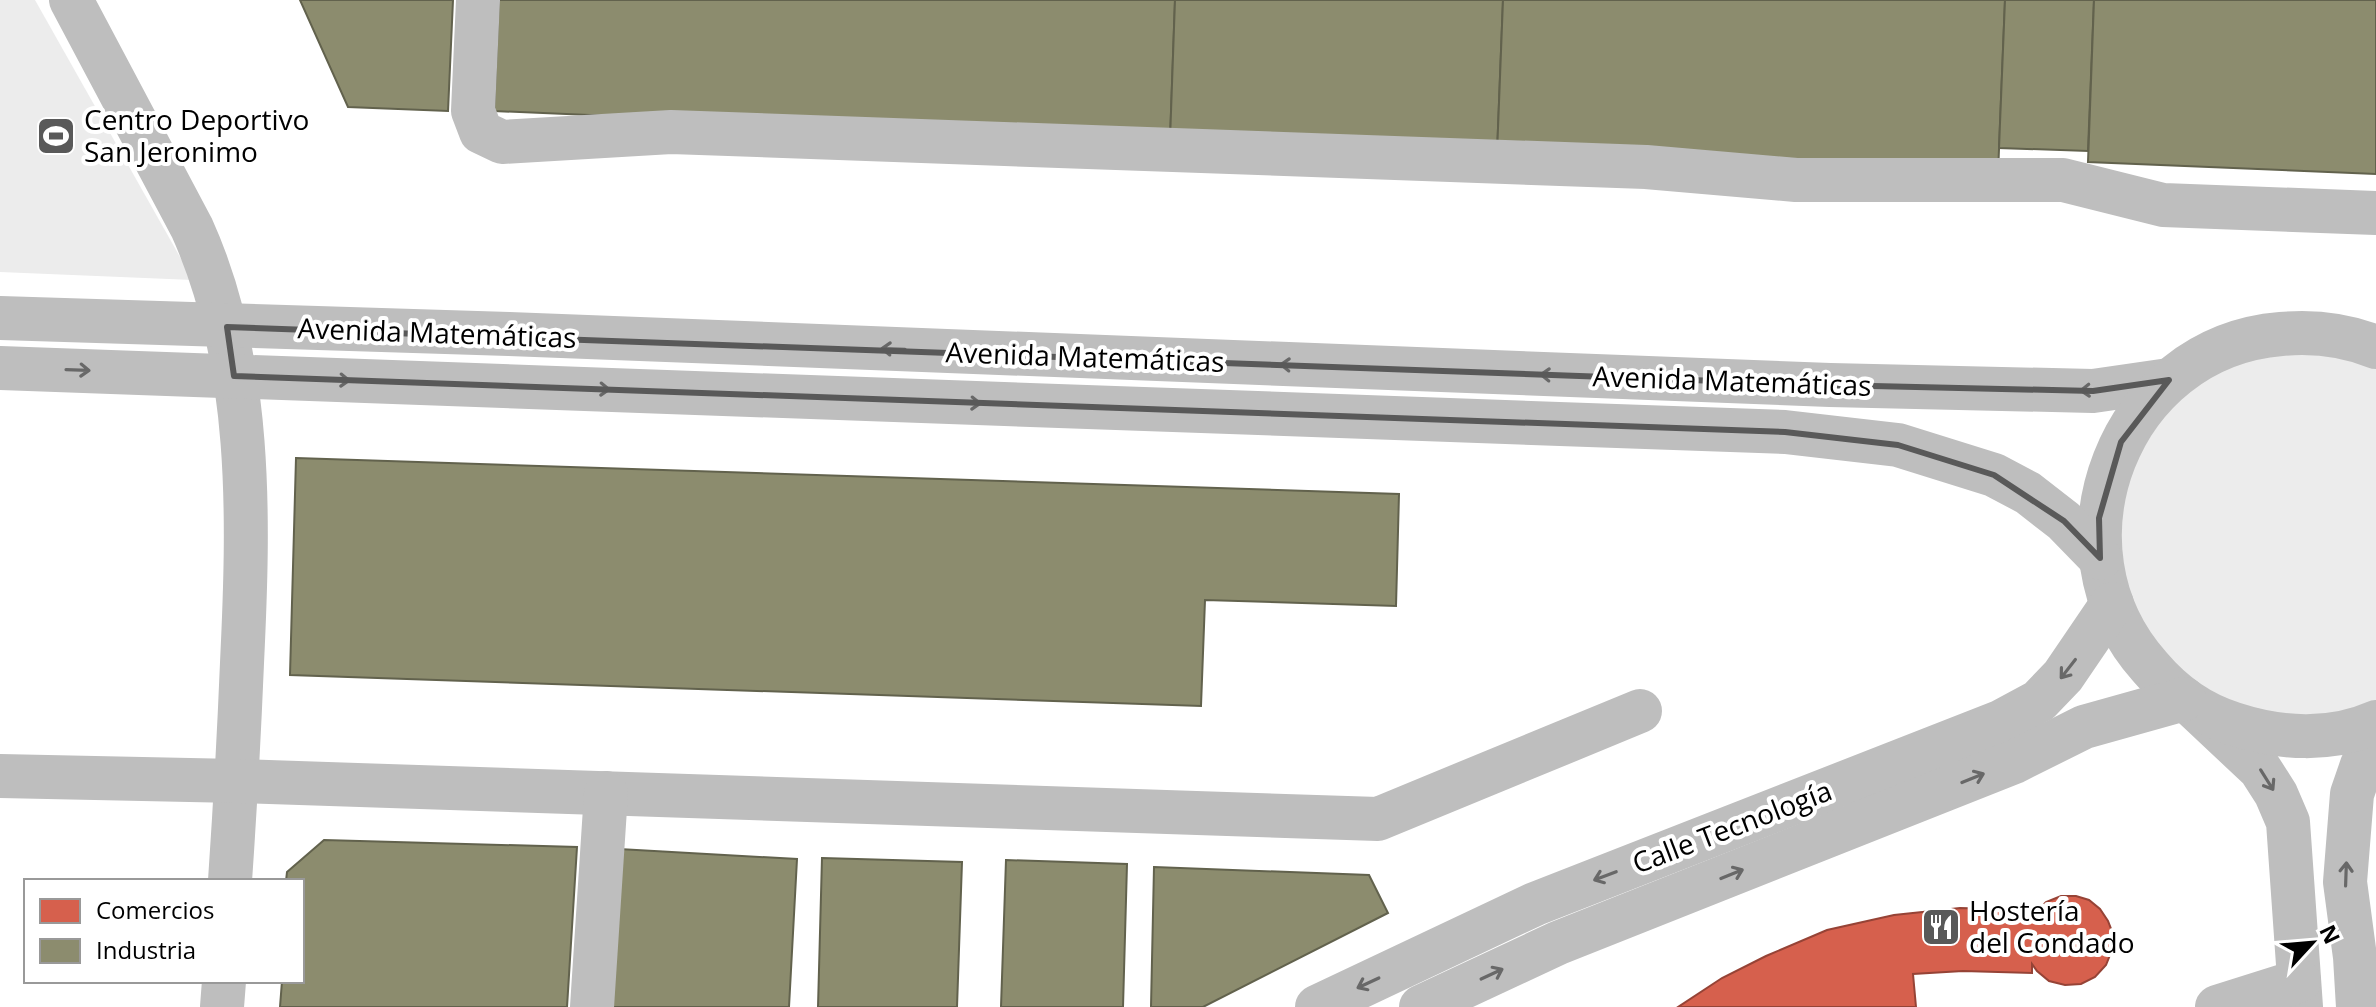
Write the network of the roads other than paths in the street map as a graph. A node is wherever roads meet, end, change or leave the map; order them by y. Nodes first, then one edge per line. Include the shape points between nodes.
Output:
1 (71, 0) edge
2 (478, 0) edge
3 (2376, 213) edge
4 (0, 318) edge
5 (227, 327) junction
6 (2376, 347) edge
7 (0, 368) edge
8 (234, 376) junction
9 (2169, 380) junction
10 (2100, 558) junction
11 (2112, 604) junction
12 (2188, 702) junction
13 (1640, 711) dead end
14 (2376, 722) edge
15 (2376, 745) edge
16 (0, 776) edge
17 (237, 781) junction
18 (606, 793) junction
19 (230, 879) edge
20 (2366, 956) edge
21 (224, 983) edge
22 (2300, 994) edge
23 (222, 1007) edge
24 (592, 1007) edge
25 (1317, 1007) edge
26 (1421, 1007) edge
27 (2217, 1007) edge
28 (2358, 1007) edge

1 - 5 main road via 192,228
2 - 3 main road via 473,111 481,132 502,142 671,132 1646,167 1796,180 2063,180 2163,205
4 - 5 main road, Avenida Matemáticas
5 - 8 main road
9 -> 5 main road, Avenida Matemáticas via 2093,391 1830,385
6 - 9 main road via 2338,335 2266,335 2231,345
7 -> 8 main road, Avenida Matemáticas
8 -> 10 main road, Avenida Matemáticas via 1785,432 1898,445 1994,475 2040,502
8 - 17 main road via 246,571
9 - 10 main road via 2142,409 2106,479 2099,518
10 - 11 main road
11 - 12 main road via 2141,657
11 -> 25 main road, Calle Tecnología via 2063,676 2039,701 2000,722 1535,904
12 - 14 main road via 2225,722 2296,737 2332,735
12 -> 22 main road via 2260,769 2288,822
26 -> 12 main road, Calle Tecnología via 1558,943 2014,762 2084,727
13 - 18 main road via 1378,819
20 -> 15 main road via 2345,882 2352,794
16 - 17 main road
17 - 18 main road
17 - 19 main road
18 - 24 main road
20 - 28 main road
21 - 23 main road
22 - 27 main road

